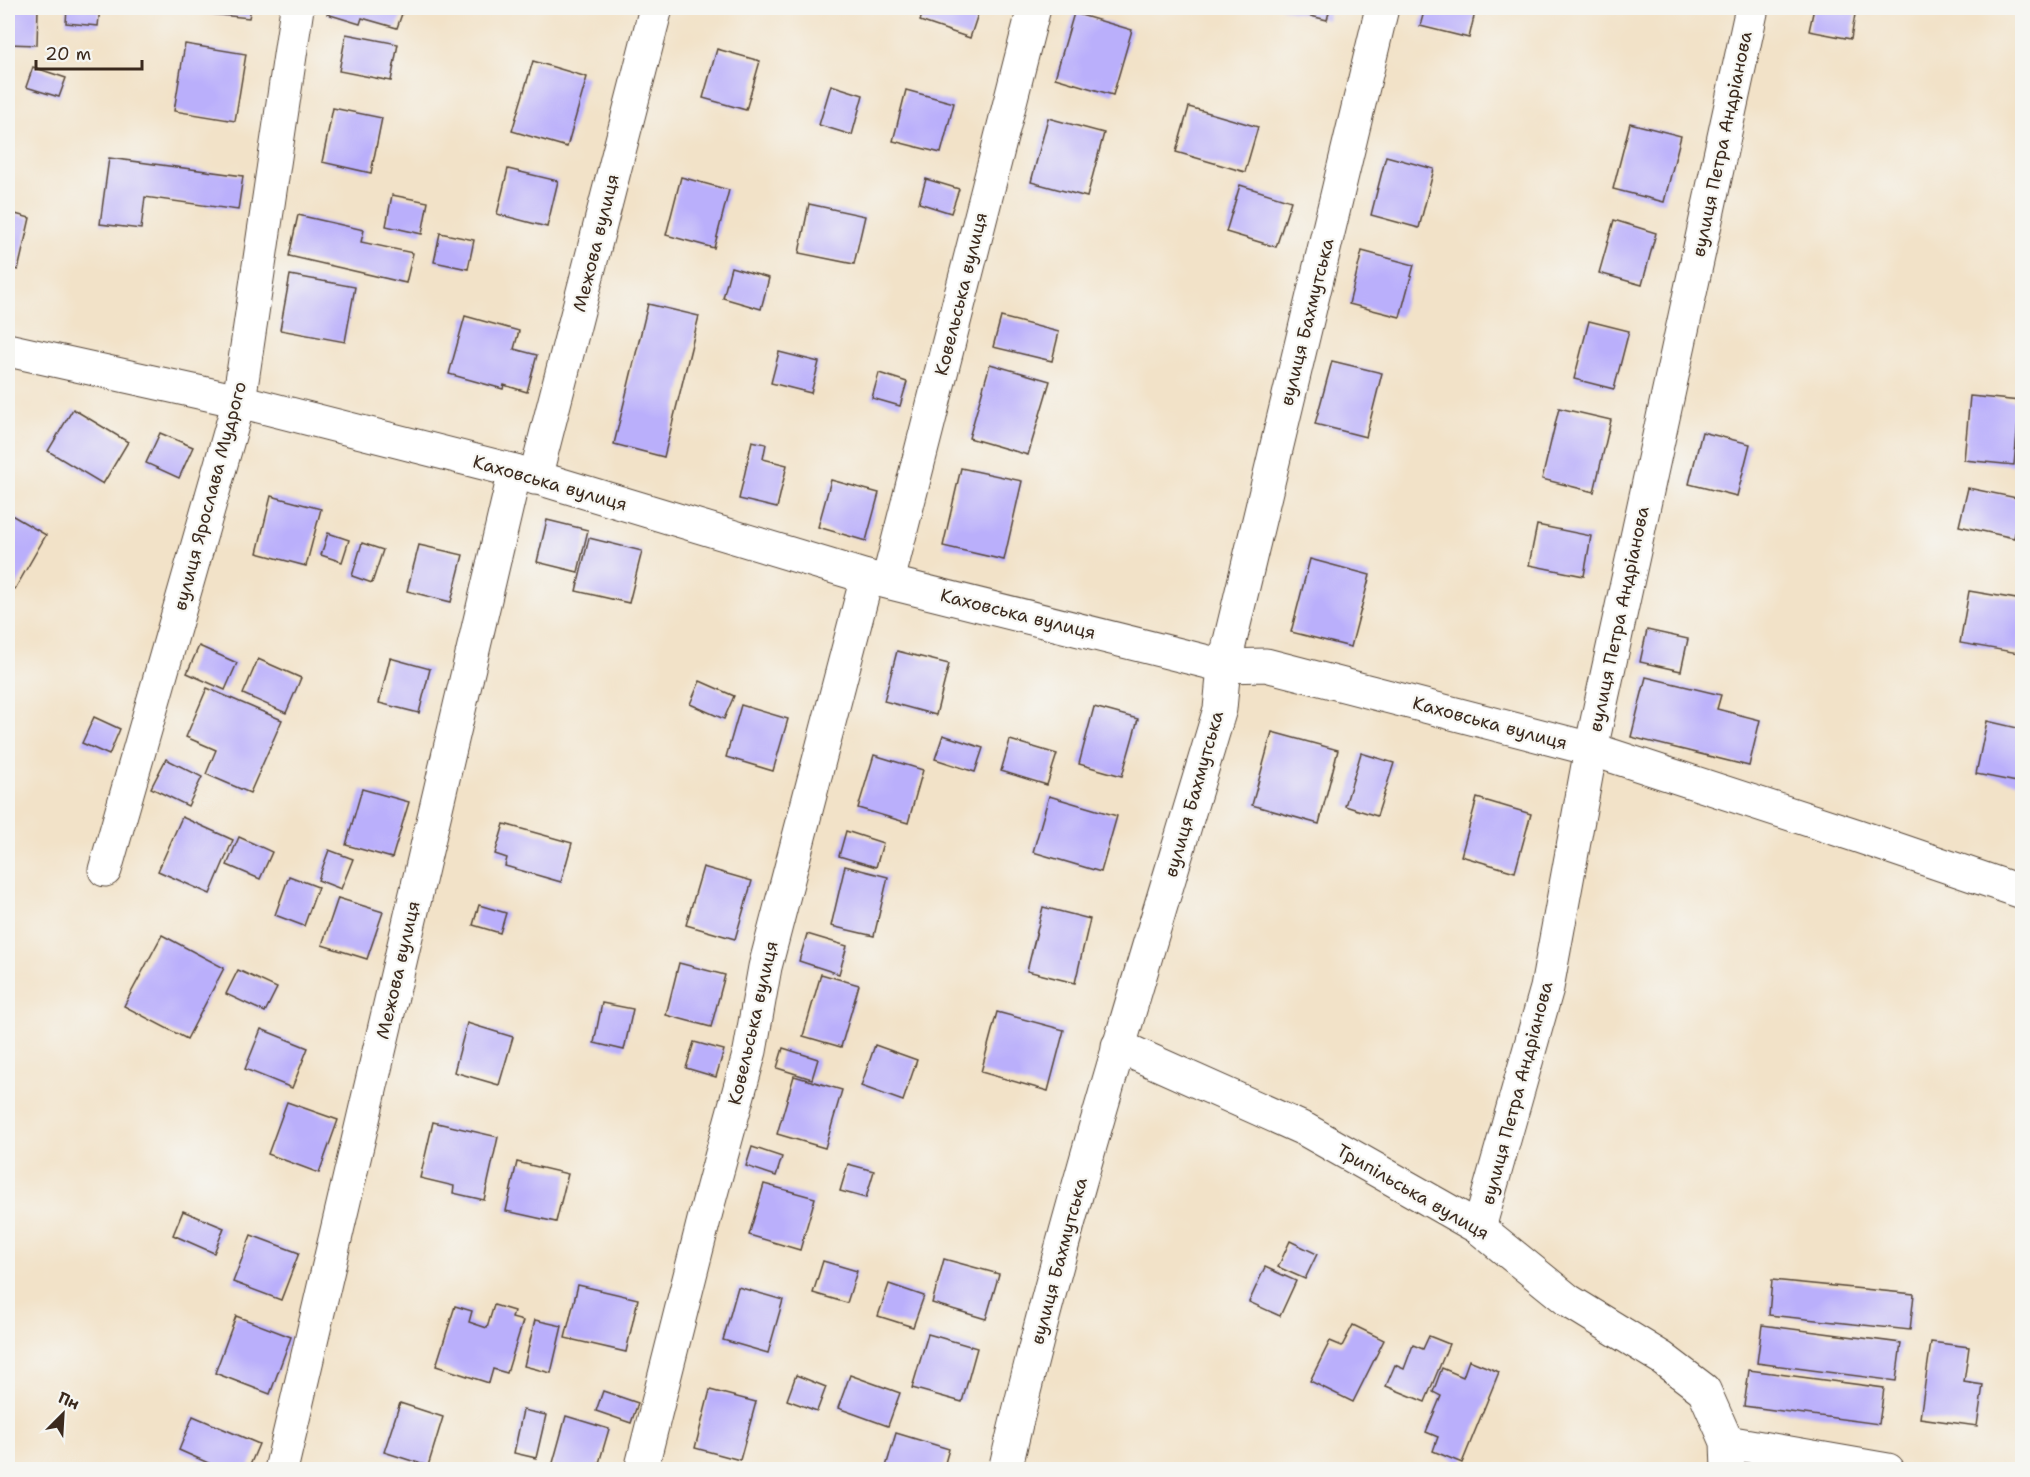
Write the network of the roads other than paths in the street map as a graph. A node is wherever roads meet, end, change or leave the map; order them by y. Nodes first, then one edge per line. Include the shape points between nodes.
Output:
1 (297, 8) edge
2 (656, 8) edge
3 (1034, 8) edge
4 (1382, 8) edge
5 (1752, 8) edge
6 (8, 350) edge
7 (239, 401) junction
8 (525, 475) junction
9 (878, 579) junction
10 (1224, 666) junction
11 (1591, 749) junction
12 (105, 870) dead end
13 (2022, 892) edge
14 (1118, 1046) junction
15 (1479, 1228) junction
16 (1728, 1456) edge
17 (281, 1470) edge
18 (641, 1470) edge
19 (1005, 1470) edge
20 (1888, 1470) edge

1 - 7 street, вулиця Ярослава Мудрого
2 - 8 street, Межова вулиця
3 - 9 street, Ковельська вулиця
4 - 10 street, вулиця Бахмутська
5 - 11 street, вулиця Петра Андріанова
6 - 7 street, Каховська вулиця
7 - 8 street, Каховська вулиця
7 - 12 street, вулиця Ярослава Мудрого
8 - 9 street, Каховська вулиця
8 - 17 street, Межова вулиця
9 - 10 street, Каховська вулиця
9 - 18 street, Ковельська вулиця via 765,967 750,1050
10 - 11 street, Каховська вулиця via 1266,665
10 - 14 street, вулиця Бахмутська via 1220,709
11 - 13 street, Каховська вулиця
11 - 15 street, вулиця Петра Андріанова via 1547,988
14 - 15 street, Трипільська вулиця via 1306,1130
14 - 19 street, вулиця Бахмутська
15 - 16 street, Трипільська вулиця via 1569,1300 1662,1358 1704,1390
16 - 20 street

